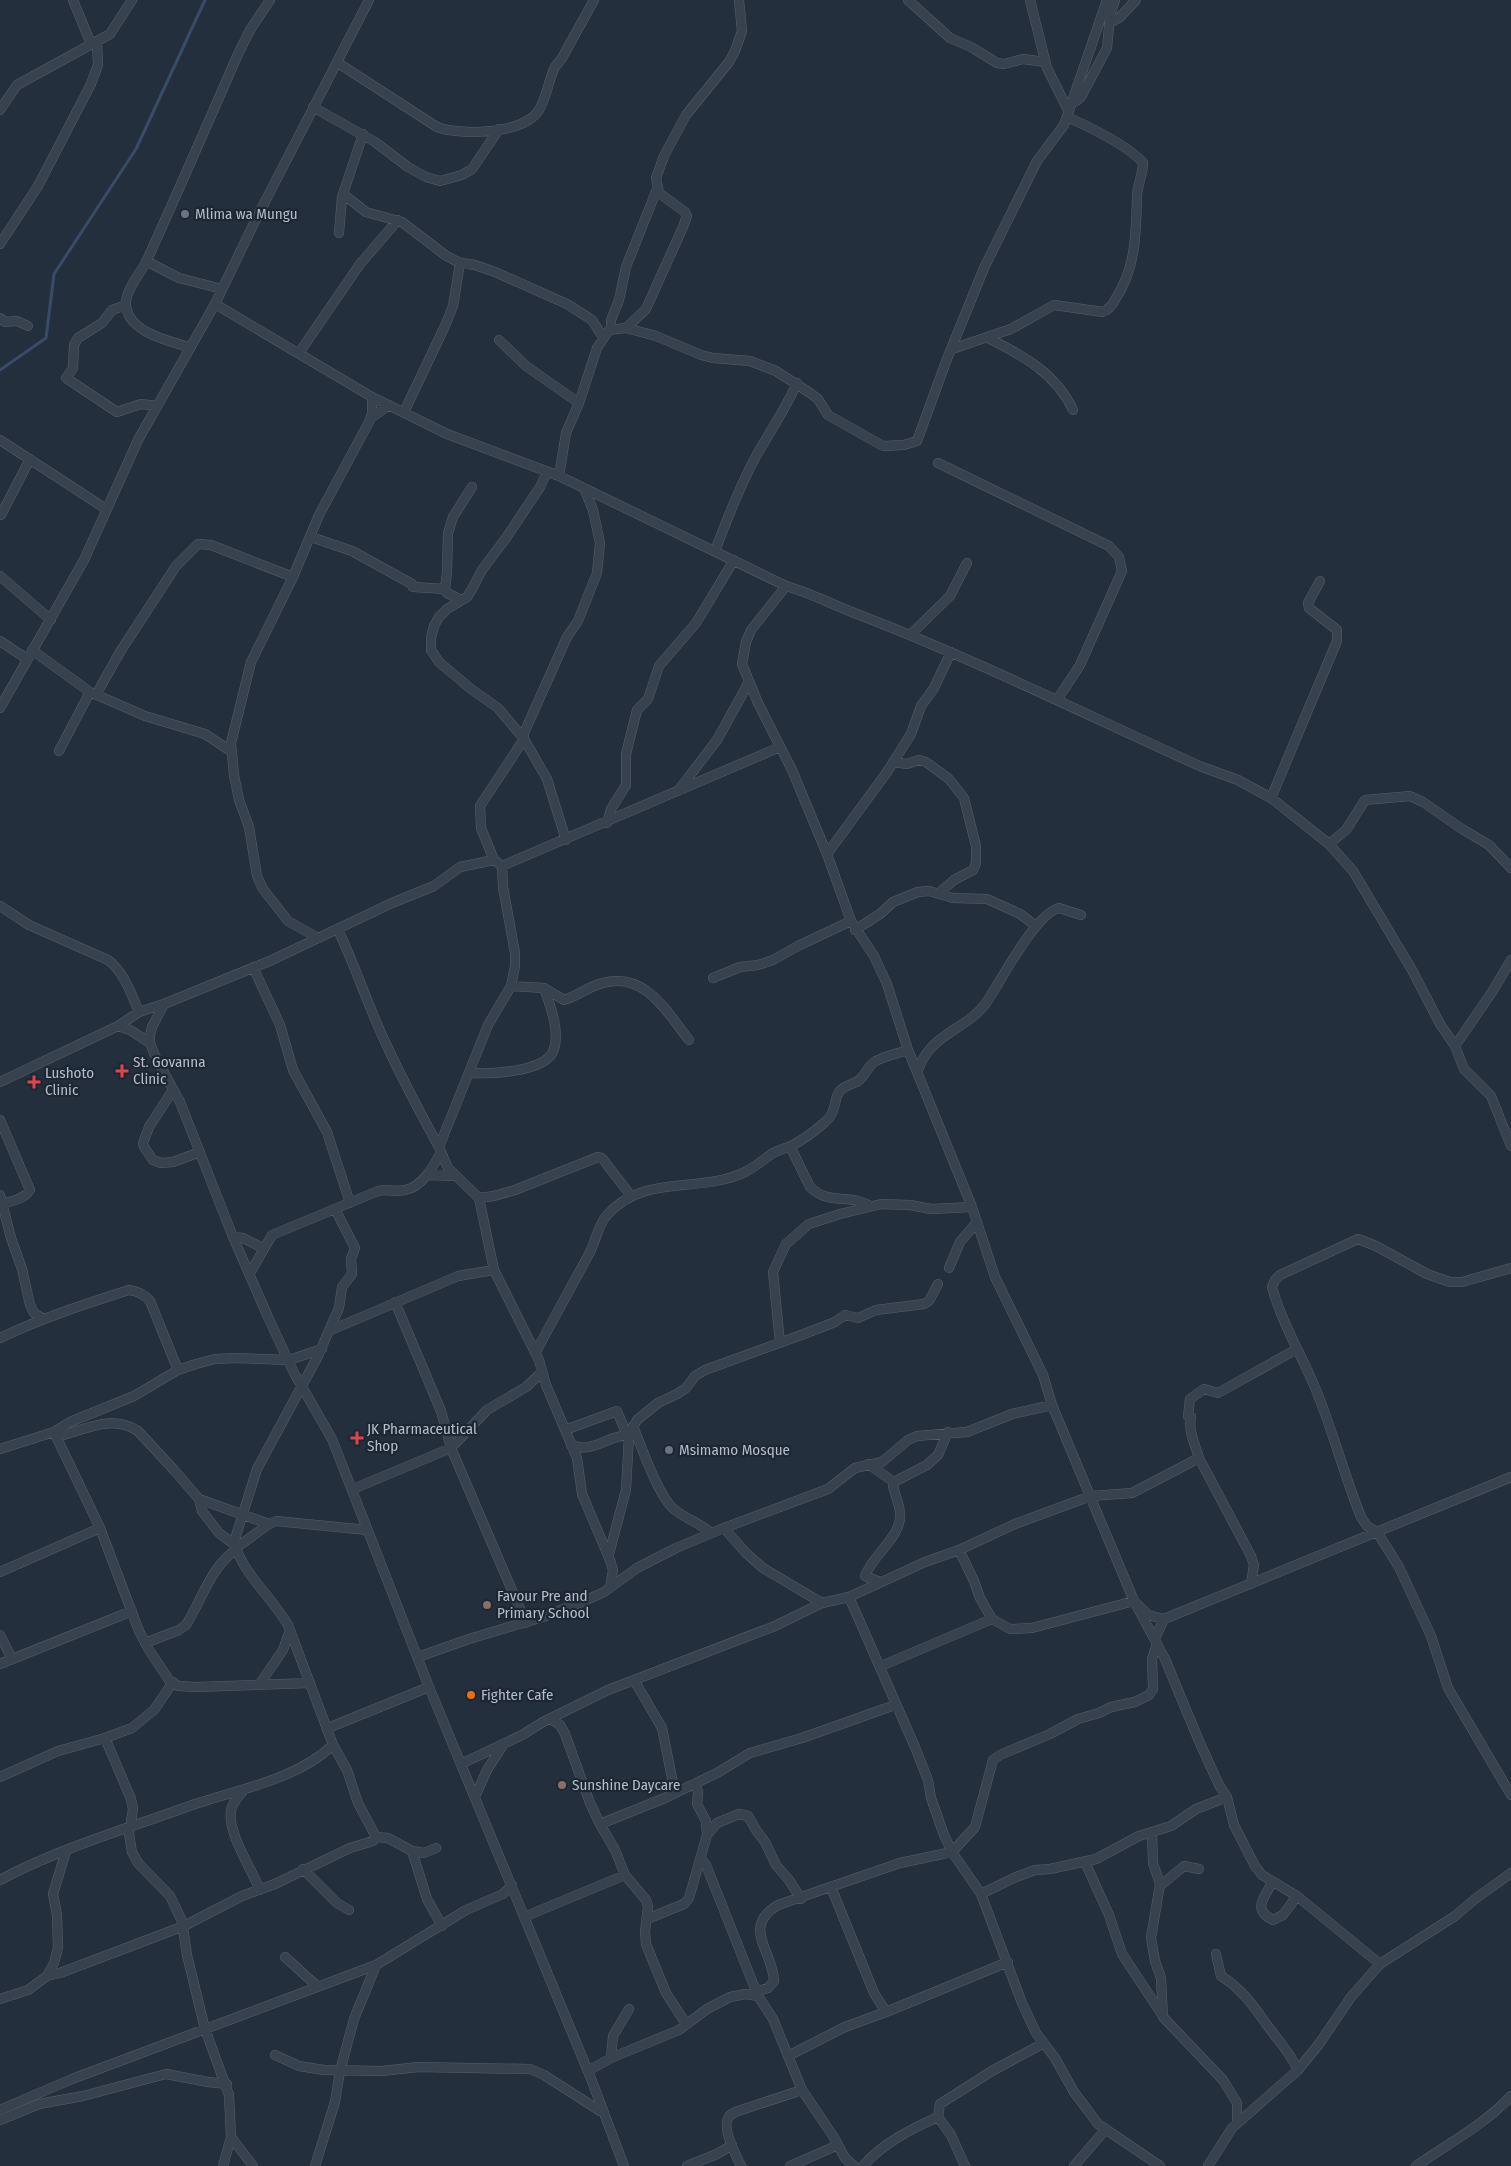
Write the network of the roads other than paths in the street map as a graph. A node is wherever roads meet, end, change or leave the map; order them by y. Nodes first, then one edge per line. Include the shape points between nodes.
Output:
1 (73, 0) edge
2 (132, 0) edge
3 (270, 0) edge
4 (369, 0) edge
5 (594, 0) edge
6 (739, 0) edge
7 (908, 0) edge
8 (1030, 0) edge
9 (1107, 0) edge
10 (1115, 0) edge
11 (1136, 0) edge
12 (1110, 23) junction
13 (94, 43) junction
14 (1045, 62) junction
15 (338, 63) junction
16 (313, 107) junction
17 (0, 109) edge
18 (1070, 111) junction
19 (499, 130) junction
20 (363, 134) junction
21 (657, 189) junction
22 (343, 194) junction
23 (398, 220) junction
24 (339, 233) dead end
25 (0, 244) edge
26 (146, 261) junction
27 (460, 263) junction
28 (222, 289) junction
29 (215, 304) junction
30 (126, 305) junction
31 (0, 318) edge
32 (28, 326) dead end
33 (626, 328) junction
34 (610, 330) junction
35 (603, 337) junction
36 (988, 338) junction
37 (499, 340) dead end
38 (189, 347) junction
39 (952, 349) junction
40 (299, 353) junction
41 (797, 384) junction
42 (372, 397) junction
43 (579, 403) junction
44 (389, 405) junction
45 (156, 406) junction
46 (1073, 410) dead end
47 (404, 412) junction
48 (371, 418) junction
49 (0, 440) edge
50 (30, 459) junction
51 (938, 463) dead end
52 (547, 472) junction
53 (560, 476) junction
54 (472, 487) dead end
55 (584, 488) junction
56 (106, 509) junction
57 (1, 515) edge
58 (311, 537) junction
59 (715, 551) junction
60 (734, 560) junction
61 (967, 563) dead end
62 (0, 576) edge
63 (293, 577) junction
64 (1320, 580) dead end
65 (786, 586) junction
66 (445, 589) junction
67 (461, 600) junction
68 (51, 620) junction
69 (910, 635) junction
70 (0, 640) edge
71 (32, 650) junction
72 (951, 652) junction
73 (27, 659) junction
74 (750, 682) junction
75 (94, 692) junction
76 (1057, 700) junction
77 (0, 708) edge
78 (524, 739) junction
79 (780, 747) junction
80 (59, 751) dead end
81 (232, 752) junction
82 (893, 762) junction
83 (678, 791) junction
84 (1271, 798) junction
85 (607, 822) junction
86 (566, 840) junction
87 (1329, 844) junction
88 (828, 854) junction
89 (494, 860) junction
90 (502, 866) junction
91 (1511, 868) edge
92 (939, 893) junction
93 (0, 906) edge
94 (1082, 915) dead end
95 (853, 925) junction
96 (1036, 926) junction
97 (338, 930) junction
98 (318, 938) junction
99 (1510, 961) edge
100 (253, 967) junction
101 (713, 978) dead end
102 (511, 986) junction
103 (544, 988) junction
104 (164, 1004) junction
105 (139, 1012) junction
106 (118, 1026) junction
107 (689, 1040) dead end
108 (150, 1043) junction
109 (1455, 1046) junction
110 (908, 1050) junction
111 (916, 1072) junction
112 (469, 1073) junction
113 (0, 1082) edge
114 (174, 1090) junction
115 (0, 1120) edge
116 (790, 1146) junction
117 (1511, 1146) edge
118 (440, 1151) junction
119 (200, 1152) junction
120 (428, 1175) junction
121 (454, 1176) junction
122 (631, 1196) junction
123 (479, 1198) junction
124 (1, 1199) edge
125 (350, 1203) junction
126 (870, 1206) junction
127 (972, 1207) junction
128 (335, 1209) junction
129 (977, 1222) junction
130 (0, 1231) edge
131 (233, 1237) junction
132 (11, 1238) junction
133 (263, 1248) junction
134 (949, 1268) dead end
135 (1511, 1268) edge
136 (494, 1270) junction
137 (250, 1273) junction
138 (938, 1284) dead end
139 (395, 1302) junction
140 (44, 1319) junction
141 (329, 1331) junction
142 (0, 1338) edge
143 (780, 1343) junction
144 (322, 1349) junction
145 (1297, 1349) junction
146 (536, 1352) junction
147 (289, 1360) junction
148 (178, 1370) junction
149 (542, 1372) junction
150 (302, 1384) junction
151 (1052, 1405) junction
152 (565, 1430) junction
153 (630, 1432) junction
154 (948, 1432) junction
155 (55, 1435) junction
156 (571, 1446) junction
157 (451, 1448) junction
158 (0, 1449) edge
159 (1199, 1458) junction
160 (868, 1464) junction
161 (1511, 1477) edge
162 (894, 1482) junction
163 (353, 1489) junction
164 (1091, 1496) junction
165 (199, 1499) junction
166 (244, 1515) junction
167 (269, 1524) junction
168 (100, 1528) junction
169 (724, 1528) junction
170 (367, 1530) junction
171 (1377, 1532) junction
172 (711, 1534) junction
173 (236, 1548) junction
174 (959, 1550) junction
175 (609, 1554) junction
176 (1254, 1565) junction
177 (0, 1572) edge
178 (1270, 1576) junction
179 (880, 1582) junction
180 (1250, 1584) junction
181 (610, 1588) junction
182 (849, 1598) junction
183 (1134, 1601) junction
184 (822, 1603) junction
185 (132, 1611) junction
186 (992, 1619) junction
187 (1164, 1619) junction
188 (526, 1623) junction
189 (290, 1630) junction
190 (0, 1636) edge
191 (1156, 1641) junction
192 (145, 1643) junction
193 (418, 1657) junction
194 (12, 1659) junction
195 (0, 1664) edge
196 (880, 1666) junction
197 (632, 1681) junction
198 (173, 1682) junction
199 (310, 1683) junction
200 (259, 1685) junction
201 (429, 1687) junction
202 (895, 1705) junction
203 (550, 1719) junction
204 (328, 1728) junction
205 (105, 1738) junction
206 (333, 1745) junction
207 (503, 1745) junction
208 (461, 1764) junction
209 (0, 1777) edge
210 (696, 1783) junction
211 (243, 1790) junction
212 (675, 1793) junction
213 (1511, 1795) edge
214 (1227, 1796) junction
215 (475, 1797) junction
216 (600, 1824) junction
217 (130, 1827) junction
218 (1152, 1833) junction
219 (707, 1835) junction
220 (376, 1837) junction
221 (436, 1848) dead end
222 (66, 1851) junction
223 (412, 1851) junction
224 (952, 1852) junction
225 (701, 1858) junction
226 (1085, 1862) junction
227 (303, 1869) junction
228 (1199, 1869) dead end
229 (1511, 1873) edge
230 (625, 1875) junction
231 (0, 1880) edge
232 (1272, 1882) junction
233 (512, 1885) junction
234 (1160, 1886) junction
235 (831, 1887) junction
236 (260, 1890) junction
237 (982, 1894) junction
238 (1297, 1896) junction
239 (801, 1899) junction
240 (349, 1910) dead end
241 (524, 1917) junction
242 (647, 1919) junction
243 (184, 1926) junction
244 (442, 1926) junction
245 (1216, 1954) dead end
246 (285, 1957) dead end
247 (1008, 1962) junction
248 (1380, 1964) junction
249 (376, 1965) junction
250 (47, 1976) junction
251 (318, 1986) junction
252 (758, 1994) junction
253 (0, 1999) edge
254 (629, 2009) dead end
255 (886, 2012) junction
256 (1163, 2016) junction
257 (686, 2024) junction
258 (206, 2029) junction
259 (1044, 2044) junction
260 (275, 2055) dead end
261 (788, 2056) junction
262 (611, 2058) junction
263 (1298, 2070) junction
264 (340, 2071) junction
265 (588, 2071) junction
266 (227, 2084) junction
267 (802, 2090) junction
268 (1511, 2096) edge
269 (0, 2110) edge
270 (600, 2111) dead end
271 (938, 2117) junction
272 (0, 2120) edge
273 (1237, 2122) junction
274 (1106, 2129) junction
275 (231, 2137) junction
276 (838, 2144) junction
277 (732, 2145) junction
278 (223, 2166) edge
279 (253, 2166) edge
280 (315, 2166) edge
281 (624, 2166) edge
282 (687, 2166) edge
283 (741, 2166) edge
284 (790, 2166) edge
285 (854, 2166) edge
286 (863, 2166) edge
287 (965, 2166) edge
288 (1074, 2166) edge
289 (1160, 2166) edge
290 (1208, 2166) edge
291 (1416, 2166) edge

1 - 13 street
2 - 13 street via 110,34
3 - 26 street via 238,54
4 - 15 street
5 - 19 street via 556,67 539,110 523,124
6 - 21 street via 742,31 734,51 686,115 664,156 656,178
7 - 14 street via 950,38 997,63 1023,59
8 - 14 street
9 - 18 street
10 - 12 street
11 - 12 street
12 - 18 street via 1105,53
13 - 17 street via 16,85
13 - 25 street via 98,66 91,84 38,186
14 - 18 street
15 - 16 street
15 - 19 street via 437,127 452,131
16 - 20 street
16 - 28 street
18 - 36 street via 1143,163 1129,272 1106,311 1054,305
18 - 39 street via 1037,161 1005,224
19 - 20 street via 472,169 440,181 408,167
20 - 22 street
21 - 33 street via 687,216 646,309
21 - 34 street via 626,267
22 - 23 street via 366,212
22 - 24 street
23 - 27 street
23 - 40 street via 360,264
26 - 28 street via 179,278
26 - 30 street
27 - 35 street via 495,272 567,304 590,318
27 - 47 street via 453,306
28 - 29 street
29 - 38 street
29 - 40 street
30 - 38 street via 142,329
30 - 45 street via 112,310 102,323 78,338 74,345 73,368 66,378 117,412 141,404
31 - 32 street
33 - 34 street
33 - 41 street via 713,358 750,361
34 - 35 street
35 - 43 street via 588,370
36 - 39 street
36 - 46 street via 1022,355 1048,375
37 - 43 street via 526,366
38 - 45 street
39 - 41 street via 916,441 904,445 883,446 874,442 828,415 818,399
40 - 42 street
41 - 59 street via 733,502
42 - 44 street
42 - 48 street
43 - 53 street via 566,434
44 - 47 street
44 - 48 street
45 - 56 street
47 - 52 street via 447,434
48 - 58 street via 326,500
49 - 50 street
50 - 56 street
50 - 57 street
51 - 76 street via 1109,546 1119,557 1122,571 1097,631
52 - 53 street
52 - 67 street via 472,589
53 - 55 street
54 - 66 street via 450,525
55 - 59 street
55 - 78 street via 600,543 597,572 578,621 567,637 530,716
56 - 68 street via 84,560
58 - 63 street
58 - 66 street via 352,550 413,587
59 - 60 street
60 - 65 street
60 - 85 street via 696,623 663,660 648,699 637,710 626,754 626,785 610,809
61 - 69 street via 950,596
62 - 68 street
63 - 75 street via 211,545 198,544 176,566
63 - 81 street via 251,662 233,734
64 - 84 street via 1308,603 1309,608 1337,630 1337,641
65 - 69 street via 809,592
65 - 74 street via 758,619 746,642 742,664
66 - 67 street
67 - 78 street via 447,609 434,626 432,654 446,670 498,708
68 - 71 street
69 - 72 street
70 - 73 street
71 - 73 street
71 - 75 street
72 - 76 street
72 - 82 street via 936,685 921,706 911,734
73 - 77 street
74 - 79 street
74 - 83 street via 717,740
75 - 80 street
75 - 81 street via 145,716 204,734
76 - 84 street via 1202,767 1238,780
78 - 86 street via 547,779
78 - 89 street via 480,806 481,828
79 - 83 street
79 - 88 street
81 - 98 street via 238,800 250,827 257,876 263,889 288,921
82 - 88 street
82 - 92 street via 926,762 949,779 964,798 976,846 976,863 973,870
83 - 85 street
84 - 87 street
85 - 86 street
86 - 90 street
87 - 91 street via 1346,830 1365,800 1410,796 1489,845
87 - 109 street via 1354,871
88 - 95 street
89 - 90 street
89 - 97 street via 460,866 434,886
90 - 102 street via 515,953
92 - 95 street via 929,890 905,896 880,914
92 - 96 street via 953,898 987,899 1020,914
93 - 105 street via 29,925 108,960 121,973
94 - 96 street via 1060,908 1048,913
95 - 101 street via 774,960
95 - 110 street via 888,984
96 - 111 street via 978,1012 931,1048
97 - 98 street
97 - 118 street via 399,1074
98 - 100 street
99 - 109 street
100 - 104 street
100 - 125 street via 280,1025 293,1070 327,1132
102 - 103 street
102 - 112 street via 488,1025
103 - 107 street via 564,1000 609,981 637,984 653,995
103 - 112 street via 554,1021 556,1042 552,1055 530,1067 511,1072
104 - 105 street
104 - 108 street via 152,1027
105 - 106 street
106 - 108 street
106 - 113 street
108 - 114 street
109 - 117 street via 1464,1069 1491,1096
110 - 111 street
110 - 116 street via 874,1062 860,1080 838,1094 830,1118
111 - 127 street
112 - 118 street
114 - 119 street
114 - 119 street via 150,1127 144,1147 153,1160 161,1163
115 - 124 street via 30,1190 19,1199
116 - 122 street via 771,1154 743,1173 686,1186 651,1188
116 - 126 street via 814,1191 828,1198 860,1200
118 - 120 street
118 - 121 street
119 - 131 street
120 - 121 street
120 - 125 street via 412,1188 388,1189
121 - 123 street
122 - 123 street via 598,1157 515,1190
122 - 146 street via 604,1220
123 - 136 street
124 - 132 street
125 - 128 street
126 - 127 street
126 - 143 street via 809,1224 786,1244 775,1264 772,1280
127 - 129 street
128 - 133 street via 272,1235
128 - 141 street via 355,1248 352,1274 342,1287 339,1308
129 - 134 street via 960,1242
129 - 151 street via 996,1277 1043,1375
130 - 132 street
131 - 133 street via 243,1238
131 - 137 street
132 - 140 street via 30,1305
133 - 137 street
135 - 145 street via 1462,1282 1450,1282 1427,1274 1362,1239 1354,1240 1280,1275 1273,1282 1277,1304
136 - 139 street via 458,1276
136 - 146 street
137 - 147 street
138 - 143 street via 929,1302 924,1304 876,1310 858,1318 845,1315
139 - 141 street
139 - 157 street via 441,1411
140 - 142 street
140 - 148 street via 129,1290 140,1293 150,1301
141 - 144 street
143 - 153 street via 705,1370 695,1376 686,1388 644,1413
144 - 147 street
144 - 150 street
145 - 159 street via 1218,1393 1204,1389 1190,1399 1188,1416 1191,1417 1190,1426
145 - 171 street via 1326,1415 1361,1517
146 - 149 street
147 - 148 street via 215,1359
147 - 150 street
148 - 155 street via 134,1396 70,1422
149 - 152 street
149 - 157 street via 526,1387 487,1410
150 - 163 street via 332,1439
150 - 166 street via 256,1469
151 - 154 street via 1012,1414 967,1432
151 - 164 street
152 - 153 street via 617,1411
152 - 156 street
153 - 156 street via 590,1448
153 - 172 street via 664,1497 672,1507
153 - 175 street via 626,1490
154 - 160 street via 917,1436 882,1462
154 - 162 street via 938,1455 927,1465
155 - 158 street
155 - 165 street via 98,1424 131,1426
155 - 168 street
156 - 175 street via 577,1458 582,1494
157 - 163 street
157 - 188 street
159 - 164 street via 1132,1494
159 - 176 street
160 - 162 street
160 - 169 street via 855,1468 820,1493
161 - 171 street
162 - 179 street via 900,1521 891,1539 869,1565 865,1576
163 - 170 street
164 - 174 street via 1015,1524
164 - 183 street
165 - 166 street
165 - 173 street via 202,1511
166 - 167 street
166 - 173 street via 234,1539
167 - 170 street via 284,1521
167 - 173 street
168 - 177 street
168 - 185 street
169 - 172 street
169 - 184 street via 763,1568
170 - 193 street
171 - 178 street
171 - 213 street via 1415,1598 1448,1688
172 - 181 street via 637,1568
173 - 189 street
173 - 192 street via 218,1569 186,1625
174 - 179 street
174 - 186 street
175 - 181 street via 613,1570
176 - 178 street
176 - 180 street
178 - 180 street
179 - 182 street
180 - 187 street
181 - 188 street
182 - 184 street
182 - 196 street
183 - 186 street via 1032,1628 1010,1628
183 - 187 street via 1148,1615
183 - 191 street
184 - 197 street via 775,1626
185 - 192 street
185 - 194 street
186 - 196 street
187 - 191 street
188 - 193 street
189 - 199 street
189 - 200 street via 282,1650
190 - 194 street
191 - 214 street via 1219,1785
191 - 224 street via 1150,1695 1078,1719 993,1760 975,1827
192 - 198 street
193 - 201 street
194 - 195 street
196 - 202 street
197 - 203 street
197 - 212 street via 662,1728
198 - 200 street via 178,1686 196,1687
198 - 205 street via 144,1719 132,1728
199 - 200 street
199 - 204 street
201 - 204 street
201 - 208 street
202 - 210 street via 750,1753
202 - 224 street via 928,1780 934,1811
203 - 207 street
203 - 216 street via 560,1725 565,1734
204 - 206 street
205 - 209 street via 58,1751
205 - 217 street via 131,1799
206 - 211 street via 305,1766
206 - 220 street
207 - 208 street
207 - 215 street
208 - 215 street
210 - 212 street
210 - 219 street via 697,1804 706,1821
211 - 217 street
211 - 236 street via 233,1805 231,1819
212 - 216 street
214 - 218 street via 1196,1808 1171,1826
214 - 232 street via 1234,1826 1255,1866
215 - 233 street
216 - 230 street
217 - 222 street
217 - 243 street via 131,1846 138,1863 170,1896
218 - 226 street
218 - 234 street via 1154,1867
219 - 225 street
219 - 239 street via 717,1823 739,1814 748,1816 776,1865
220 - 223 street via 388,1838
220 - 227 street via 374,1841
221 - 223 street via 424,1853
222 - 231 street
222 - 250 street via 54,1894 58,1948
223 - 244 street via 427,1899
224 - 235 street via 900,1863
224 - 237 street
225 - 242 street via 689,1898 684,1904
225 - 252 street
226 - 237 street via 1035,1870
226 - 256 street via 1122,1954
227 - 236 street
227 - 240 street via 337,1903
228 - 234 street via 1184,1866
229 - 248 street via 1456,1916
230 - 241 street
230 - 242 street via 646,1900
232 - 238 street
232 - 238 street via 1260,1906 1261,1911 1273,1920 1280,1917
233 - 241 street
233 - 244 street via 503,1894 473,1906
234 - 256 street via 1151,1938 1161,1978
235 - 239 street
235 - 255 street via 874,1992
236 - 243 street
237 - 247 street
238 - 248 street
239 - 252 street via 778,1905 762,1920 760,1937 773,1969 774,1981
241 - 265 street
242 - 257 street via 646,1944 653,1963 666,1993
243 - 250 street
243 - 258 street via 187,1955
244 - 249 street
245 - 263 street via 1221,1976 1240,1990 1263,2016 1292,2056
246 - 251 street
247 - 255 street
247 - 259 street via 1022,2003
248 - 263 street
249 - 251 street
249 - 264 street via 354,2020
250 - 253 street via 28,1990
251 - 258 street
252 - 257 street via 730,1997 707,2008
252 - 261 street via 773,2019
254 - 262 street via 613,2036
255 - 261 street via 845,2027
256 - 273 street via 1223,2080 1236,2103
257 - 262 street via 679,2030
258 - 266 street
258 - 269 street via 72,2079
259 - 271 street via 992,2071 940,2104
259 - 274 street via 1074,2092 1098,2124
260 - 264 street via 299,2066
261 - 267 street
262 - 265 street
263 - 273 street
264 - 270 street via 418,2067 530,2069
264 - 280 street via 335,2102
265 - 281 street
266 - 272 street via 166,2074 39,2104
266 - 275 street
267 - 276 street
267 - 277 street via 729,2116 727,2127
268 - 291 street via 1481,2124
271 - 286 street via 907,2132 874,2154
271 - 287 street via 951,2135
273 - 290 street
274 - 288 street
274 - 289 street
275 - 278 street
275 - 279 street
276 - 284 street
276 - 285 street via 845,2158
277 - 282 street
277 - 283 street

